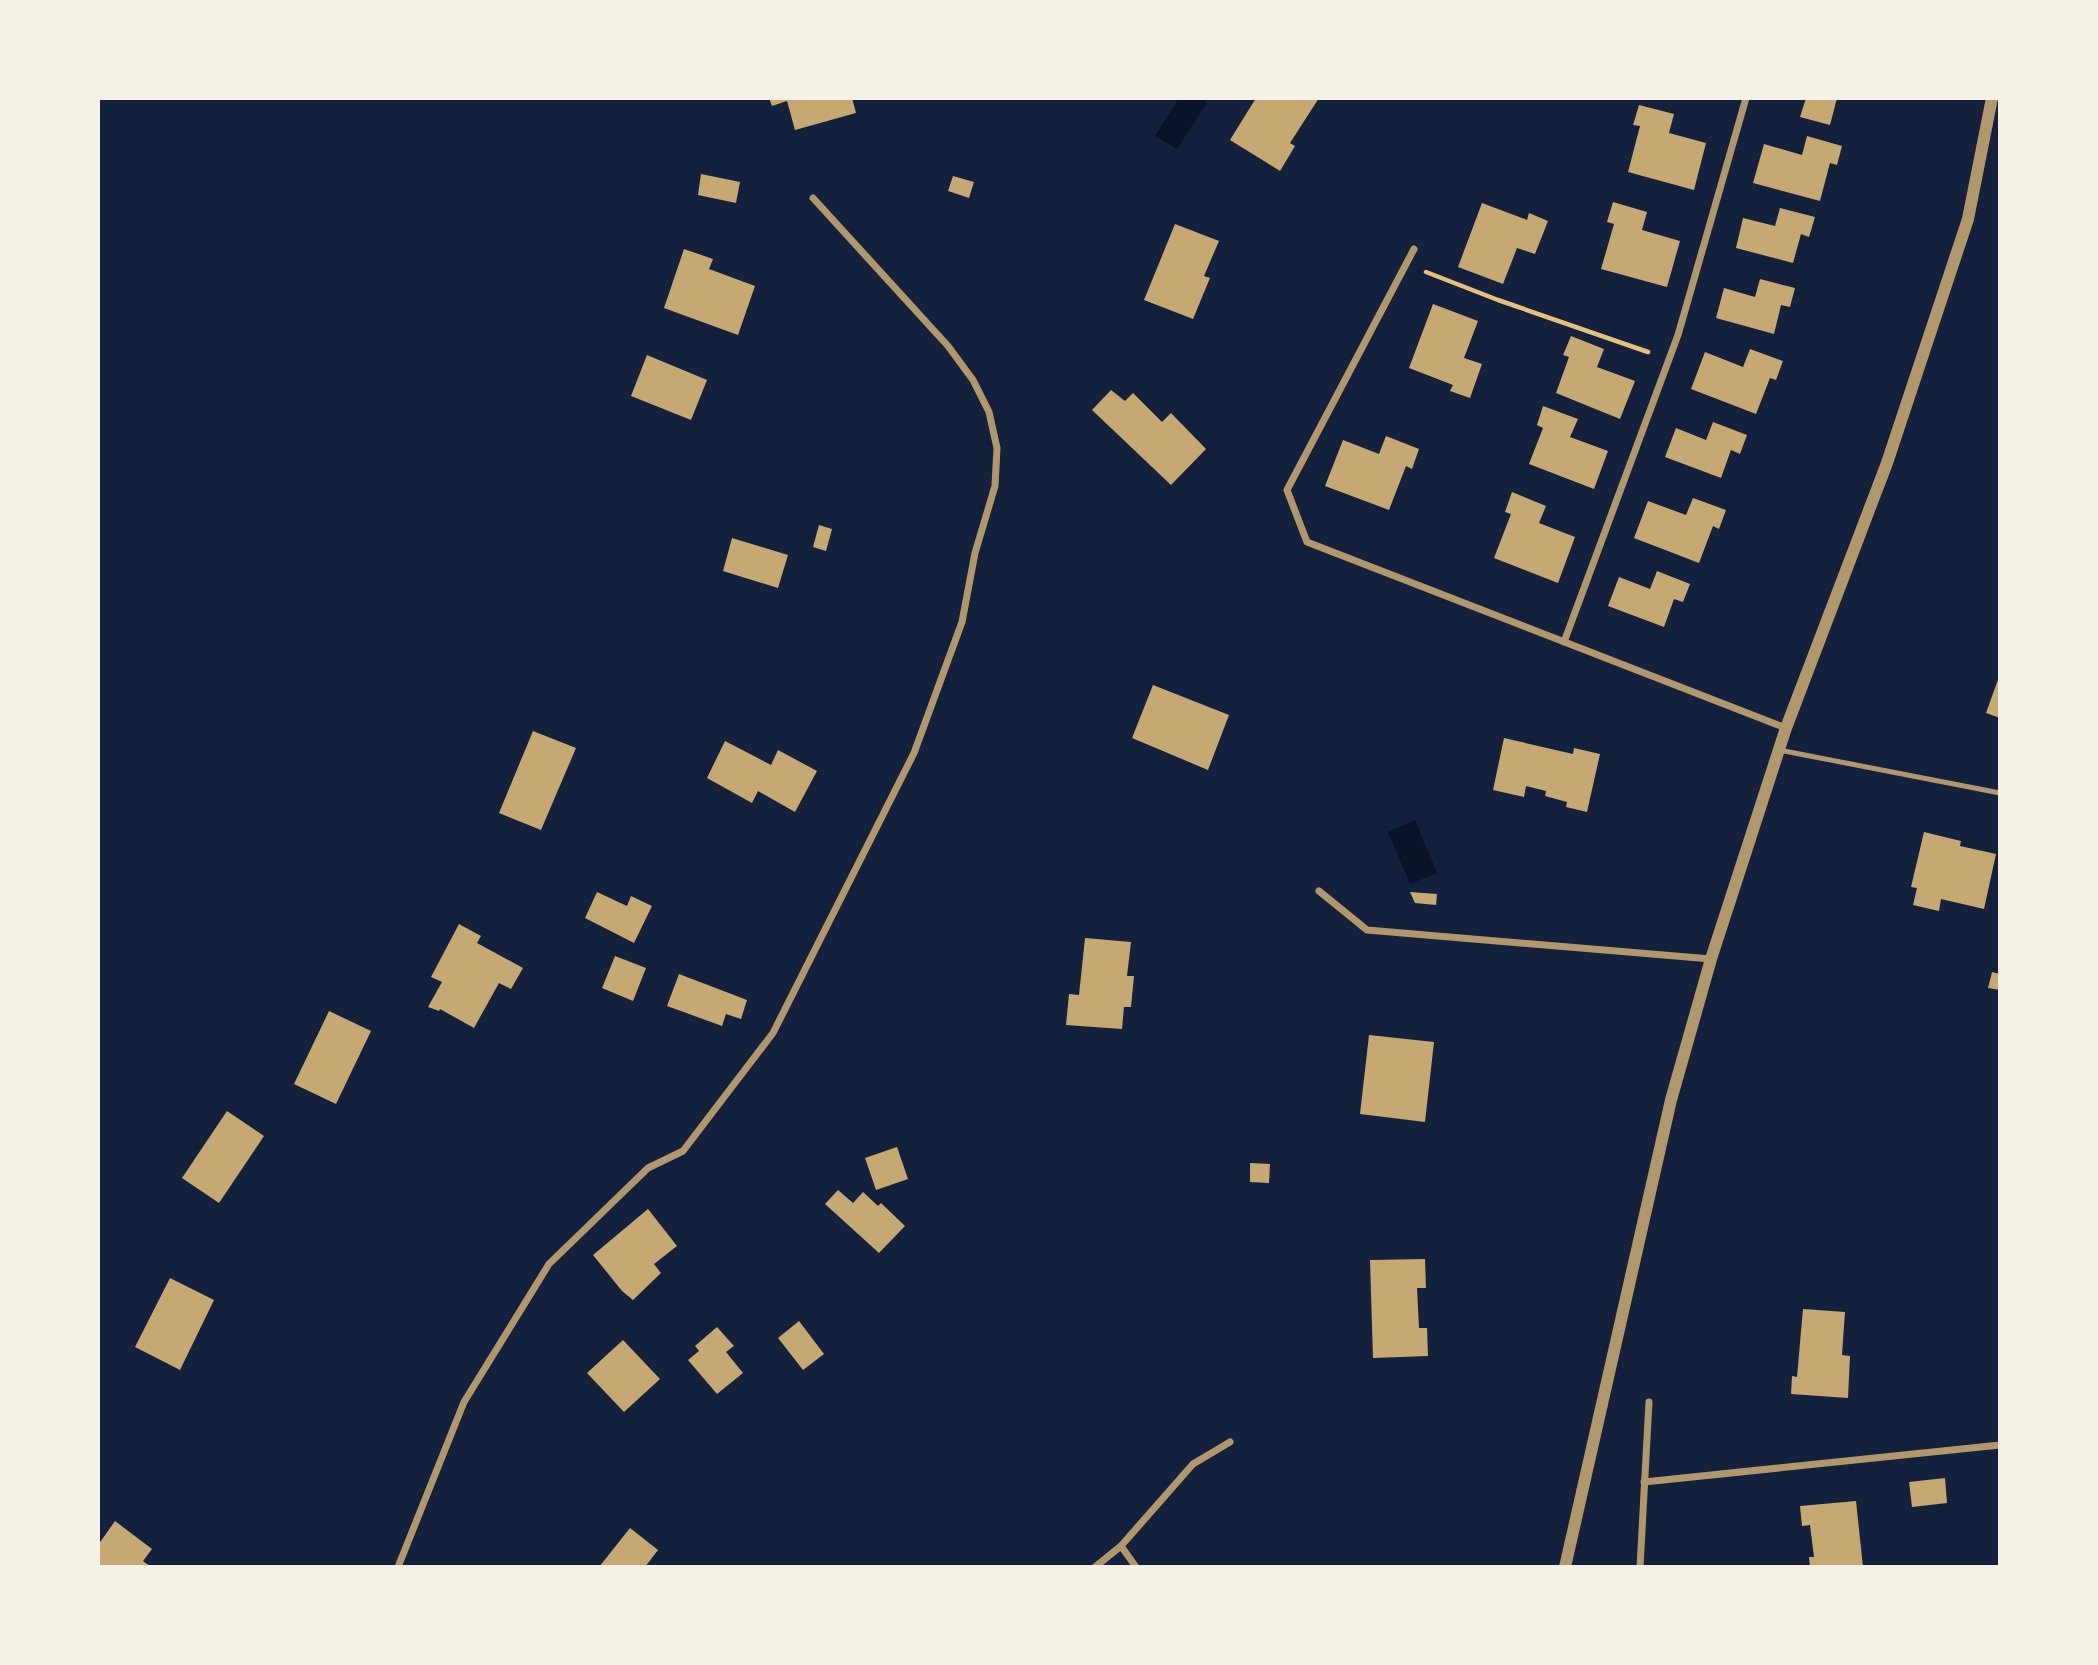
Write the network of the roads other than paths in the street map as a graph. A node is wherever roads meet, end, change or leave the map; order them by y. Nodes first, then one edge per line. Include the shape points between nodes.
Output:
1 (1746, 98) edge
2 (1992, 98) edge
3 (813, 198) dead end
4 (1414, 249) dead end
5 (1564, 642) junction
6 (1786, 728) junction
7 (1779, 750) junction
8 (2000, 793) edge
9 (1319, 891) dead end
10 (1711, 959) junction
11 (1649, 1402) dead end
12 (1230, 1442) dead end
13 (2000, 1445) edge
14 (1644, 1482) junction
15 (1121, 1546) junction
16 (398, 1567) edge
17 (1095, 1567) edge
18 (1136, 1567) edge
19 (1565, 1567) edge
20 (1640, 1567) edge

1 - 5 street via 1669,359
2 - 6 street via 1968,219 1887,463
3 - 16 street via 948,346 989,412 997,448 995,486 975,553 962,622 914,753 773,1033 683,1151 648,1168 549,1264 464,1402
4 - 5 street via 1287,490 1307,542
5 - 6 street
6 - 7 street
7 - 8 lane
7 - 10 street
9 - 10 street via 1367,930
10 - 19 street via 1671,1100
11 - 14 street
12 - 15 street via 1193,1464
13 - 14 street
14 - 20 street
15 - 17 street
15 - 18 street

